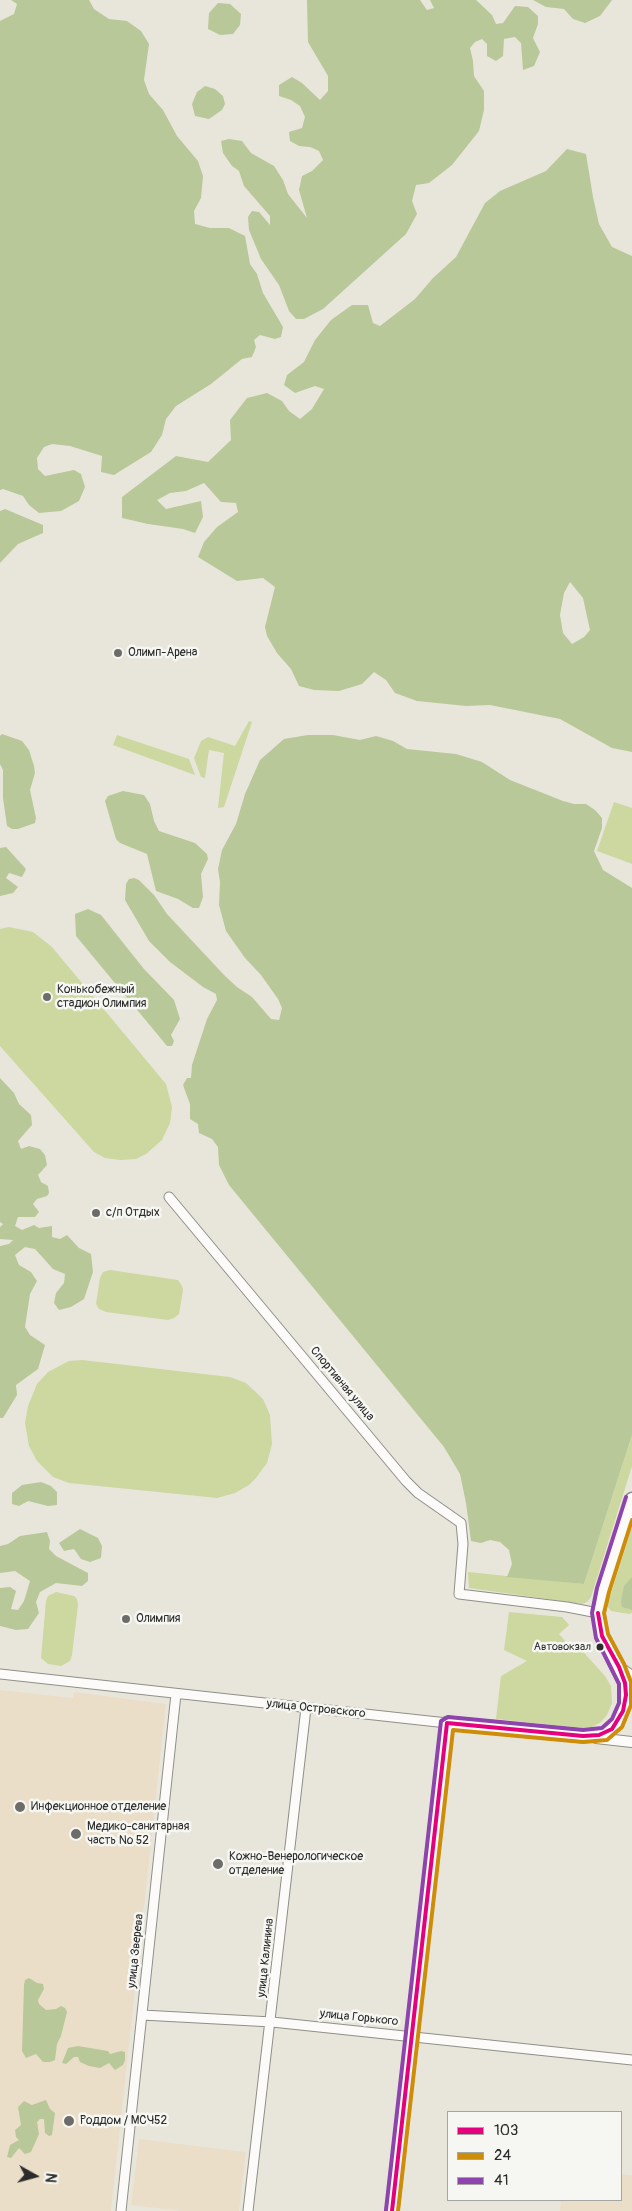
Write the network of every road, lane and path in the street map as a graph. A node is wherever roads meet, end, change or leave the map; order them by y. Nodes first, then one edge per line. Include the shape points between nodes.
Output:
1 (169, 1197) dead end
2 (632, 1499) edge
3 (598, 1613) junction
4 (619, 1667) junction
5 (0, 1674) edge
6 (632, 1676) edge
7 (176, 1694) junction
8 (306, 1708) junction
9 (447, 1722) junction
10 (583, 1736) junction
11 (632, 1742) edge
12 (142, 2015) junction
13 (272, 2022) junction
14 (412, 2036) junction
15 (632, 2060) edge
16 (122, 2211) edge
17 (248, 2211) edge
18 (392, 2211) edge

1 - 3 street, Спортивная улица via 406,1481 461,1523 463,1557 459,1594
2 - 3 main road
3 - 4 main road via 602,1636
4 - 6 street
4 - 10 main road via 626,1695 620,1719 605,1734
5 - 7 street, улица Островского
7 - 8 street, улица Островского
7 - 12 street, улица Зверева
8 - 9 street, улица Островского
8 - 13 street, улица Калинина
9 - 10 main road, улица Островского
9 - 14 main road
10 - 11 street, улица Островского
12 - 13 street, улица Горького
12 - 16 street, улица Зверева
13 - 14 street, улица Горького
13 - 17 street, улица Калинина
14 - 15 street, улица Горького
14 - 18 main road

